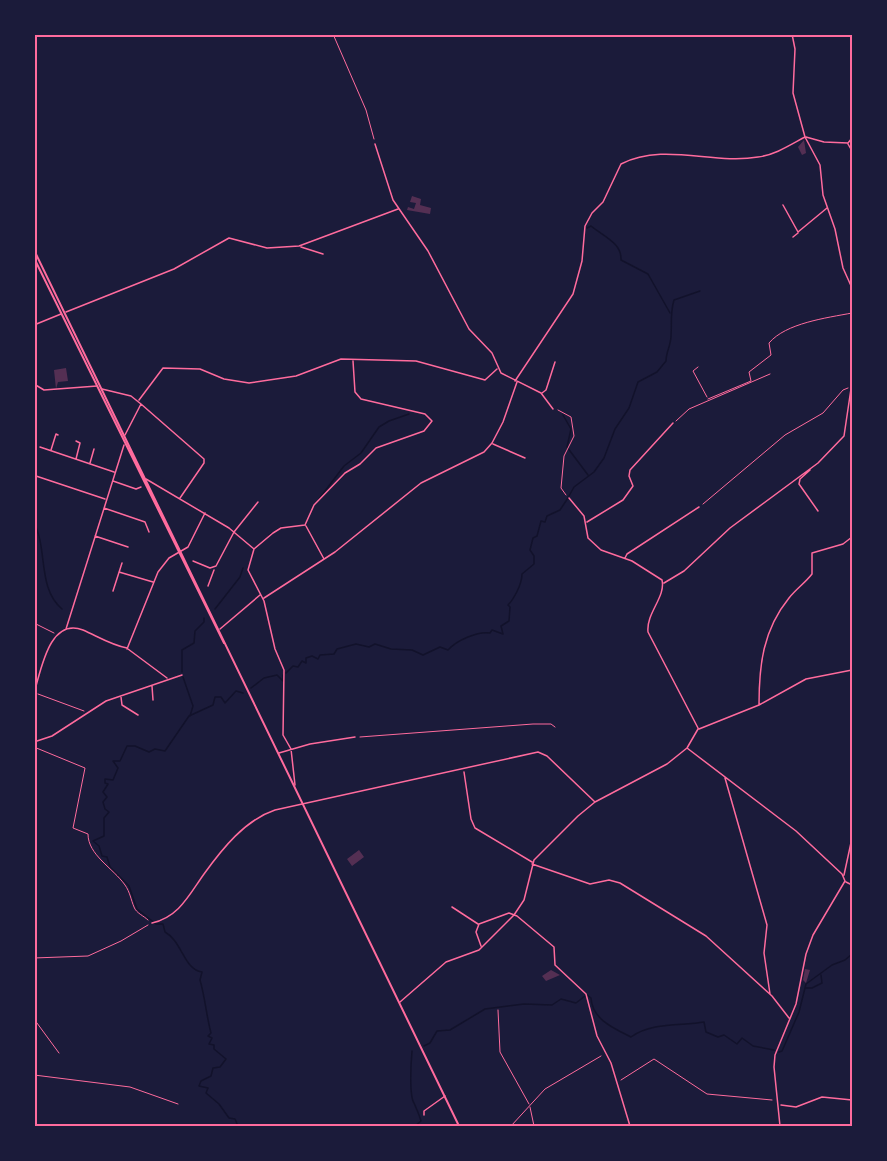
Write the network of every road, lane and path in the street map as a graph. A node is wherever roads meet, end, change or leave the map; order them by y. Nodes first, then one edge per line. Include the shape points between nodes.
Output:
1 (333, 34) edge
2 (792, 34) edge
3 (805, 137) junction
4 (852, 138) edge
5 (848, 143) junction
6 (375, 144) joint
7 (852, 151) edge
8 (783, 205) dead end
9 (827, 208) junction
10 (398, 209) junction
11 (798, 232) junction
12 (793, 237) dead end
13 (299, 246) junction
14 (34, 250) edge
15 (323, 254) dead end
16 (34, 258) edge
17 (852, 288) edge
18 (64, 313) junction
19 (852, 313) edge
20 (60, 314) junction
21 (34, 325) edge
22 (353, 361) junction
23 (555, 362) dead end
24 (698, 367) dead end
25 (497, 369) junction
26 (770, 374) dead end
27 (516, 382) junction
28 (852, 382) edge
29 (34, 384) edge
30 (97, 386) junction
31 (850, 388) junction
32 (102, 389) junction
33 (542, 393) junction
34 (708, 399) junction
35 (139, 400) junction
36 (709, 402) junction
37 (141, 404) junction
38 (553, 409) joint
39 (673, 423) joint
40 (58, 435) dead end
41 (124, 435) junction
42 (76, 441) dead end
43 (125, 444) junction
44 (492, 444) junction
45 (40, 447) dead end
46 (94, 449) dead end
47 (51, 451) junction
48 (525, 458) dead end
49 (76, 459) junction
50 (90, 464) junction
51 (810, 469) junction
52 (115, 473) junction
53 (36, 476) edge
54 (145, 479) junction
55 (112, 481) junction
56 (141, 487) dead end
57 (180, 498) junction
58 (569, 498) joint
59 (106, 500) junction
60 (258, 502) dead end
61 (699, 507) joint
62 (103, 508) junction
63 (818, 511) dead end
64 (205, 513) junction
65 (586, 523) junction
66 (305, 525) junction
67 (149, 532) dead end
68 (234, 532) junction
69 (94, 535) junction
70 (852, 537) edge
71 (128, 547) dead end
72 (254, 549) junction
73 (182, 551) junction
74 (178, 553) junction
75 (324, 559) junction
76 (625, 559) junction
77 (193, 561) dead end
78 (122, 563) dead end
79 (214, 569) junction
80 (119, 572) junction
81 (154, 582) junction
82 (663, 583) junction
83 (208, 586) dead end
84 (113, 591) dead end
85 (261, 594) junction
86 (263, 599) junction
87 (34, 623) edge
88 (66, 629) junction
89 (219, 630) junction
90 (57, 635) junction
91 (225, 645) junction
92 (127, 649) junction
93 (852, 670) edge
94 (182, 675) dead end
95 (167, 680) junction
96 (152, 685) junction
97 (34, 693) edge
98 (121, 696) junction
99 (153, 700) dead end
100 (759, 705) junction
101 (86, 712) junction
102 (138, 715) dead end
103 (555, 727) dead end
104 (698, 729) junction
105 (355, 737) joint
106 (34, 742) edge
107 (34, 747) edge
108 (687, 748) junction
109 (291, 749) junction
110 (278, 753) junction
111 (463, 770) junction
112 (726, 777) junction
113 (294, 786) junction
114 (595, 802) junction
115 (303, 804) junction
116 (852, 838) edge
117 (532, 864) junction
118 (844, 877) junction
119 (845, 881) junction
120 (852, 885) edge
121 (452, 907) dead end
122 (514, 915) junction
123 (152, 923) junction
124 (479, 924) junction
125 (482, 947) junction
126 (34, 958) edge
127 (770, 994) junction
128 (399, 1003) junction
129 (498, 1010) dead end
130 (789, 1018) junction
131 (34, 1019) edge
132 (59, 1053) dead end
133 (606, 1054) junction
134 (34, 1076) edge
135 (616, 1082) junction
136 (445, 1096) junction
137 (778, 1099) junction
138 (852, 1100) edge
139 (178, 1104) dead end
140 (530, 1105) junction
141 (780, 1105) junction
142 (424, 1115) dead end
143 (459, 1126) edge
144 (511, 1126) edge
145 (534, 1126) edge
146 (630, 1126) edge
147 (780, 1126) edge

1 - 6 path via 366,110
2 - 3 street via 793,89
3 - 5 street
3 - 9 street via 820,165
3 - 27 street via 758,158 649,154 621,164 605,198 585,226 582,261 573,294
4 - 5 street
5 - 7 street
6 - 10 street via 388,190
8 - 11 street
9 - 11 street
9 - 17 street
10 - 13 street
10 - 25 street via 428,251 469,329 494,355
11 - 12 street
13 - 15 street
13 - 18 street via 267,248 229,238 174,269
14 - 18 main road
16 - 20 main road
18 - 20 street
18 - 32 main road
19 - 34 path via 801,325 775,336 769,343 771,355 749,372 751,381
20 - 21 street
20 - 30 main road
22 - 25 street via 416,361 485,380
22 - 35 street via 341,359 296,376 249,383 224,379 200,369 164,368
22 - 66 street via 355,392 361,399 425,414 432,423 423,432 376,448 314,506
23 - 33 street
24 - 34 path via 693,371
25 - 27 street
26 - 36 path
27 - 33 street
27 - 44 street
28 - 31 street
29 - 30 street via 44,390
30 - 43 main road
31 - 51 street via 846,432
31 - 61 path via 843,390 820,415 785,435
32 - 35 street
32 - 41 main road
33 - 38 street
34 - 36 path
35 - 37 street
36 - 39 path via 689,410
37 - 41 street
37 - 57 street via 204,459
38 - 58 path via 568,413 573,424 574,436 564,456 561,488
39 - 65 street via 630,470 633,486 626,497
40 - 47 street
41 - 54 main road
42 - 49 street via 80,443
43 - 52 street
43 - 74 main road
44 - 48 street
44 - 75 street via 421,483
45 - 47 street
46 - 50 street
47 - 49 street
49 - 50 street
50 - 52 street
51 - 63 street via 799,484
51 - 82 street via 723,534 675,578
52 - 55 street
53 - 59 street
54 - 57 street
54 - 73 main road
55 - 56 street
55 - 59 street
57 - 64 street
58 - 65 street
59 - 62 street
60 - 68 street
61 - 76 street
62 - 67 street via 145,522
62 - 69 street
64 - 68 street
64 - 73 street via 189,546
65 - 76 street via 588,538 601,550
66 - 72 street via 276,530
66 - 75 street
68 - 72 street
68 - 79 street
69 - 71 street
69 - 88 street
70 - 100 street via 812,554 813,572 787,600 763,647
72 - 85 street via 248,570
73 - 74 street
73 - 89 main road
74 - 81 street via 165,561
74 - 91 main road
75 - 86 street
76 - 82 street via 658,576
77 - 79 street
78 - 80 street
79 - 83 street
80 - 81 street
80 - 84 street
81 - 92 street
82 - 104 street via 648,620 648,632
85 - 86 street
85 - 89 street
86 - 109 street via 284,674 283,735
87 - 90 path
88 - 90 street
88 - 92 street via 80,629
89 - 91 main road
90 - 97 street
91 - 110 main road
92 - 95 street via 167,676
93 - 100 street via 806,680
94 - 95 street
95 - 96 street
96 - 98 street
96 - 99 street
97 - 101 path
98 - 101 street
98 - 102 street via 122,705
100 - 104 street
101 - 106 street via 52,736
103 - 105 path via 533,724
104 - 108 street
105 - 109 street
107 - 123 path via 85,768 73,828 88,834 88,843 124,884 136,911
108 - 112 street
108 - 114 street via 663,767
109 - 110 street
109 - 113 street via 297,782
110 - 113 main road
111 - 114 street via 541,753
111 - 115 street
111 - 117 street via 476,828
112 - 118 street via 796,831
112 - 127 street via 767,924 764,953
113 - 115 main road
114 - 117 street
115 - 123 street via 263,814 252,821 208,868 192,895 168,918
115 - 128 main road
116 - 118 street
117 - 122 street via 524,900
117 - 127 street via 590,884 609,880 620,883 706,936
118 - 119 street
119 - 120 street
119 - 130 street via 820,918
121 - 124 street
122 - 124 street via 509,913
122 - 125 street
122 - 133 street via 554,948 555,965 586,994 596,1034
123 - 126 path via 88,956
124 - 125 street via 476,932
125 - 128 street via 446,963
127 - 130 street
128 - 136 main road
129 - 140 path via 500,1052
130 - 137 street via 774,1061
131 - 132 path
133 - 135 street
133 - 140 path via 545,1089
134 - 139 path via 130,1087
135 - 137 path via 654,1059 707,1094 762,1101
135 - 146 street
136 - 142 street
136 - 143 main road
137 - 141 street
138 - 141 street via 822,1097 796,1107
140 - 144 path
140 - 145 path
141 - 147 street

